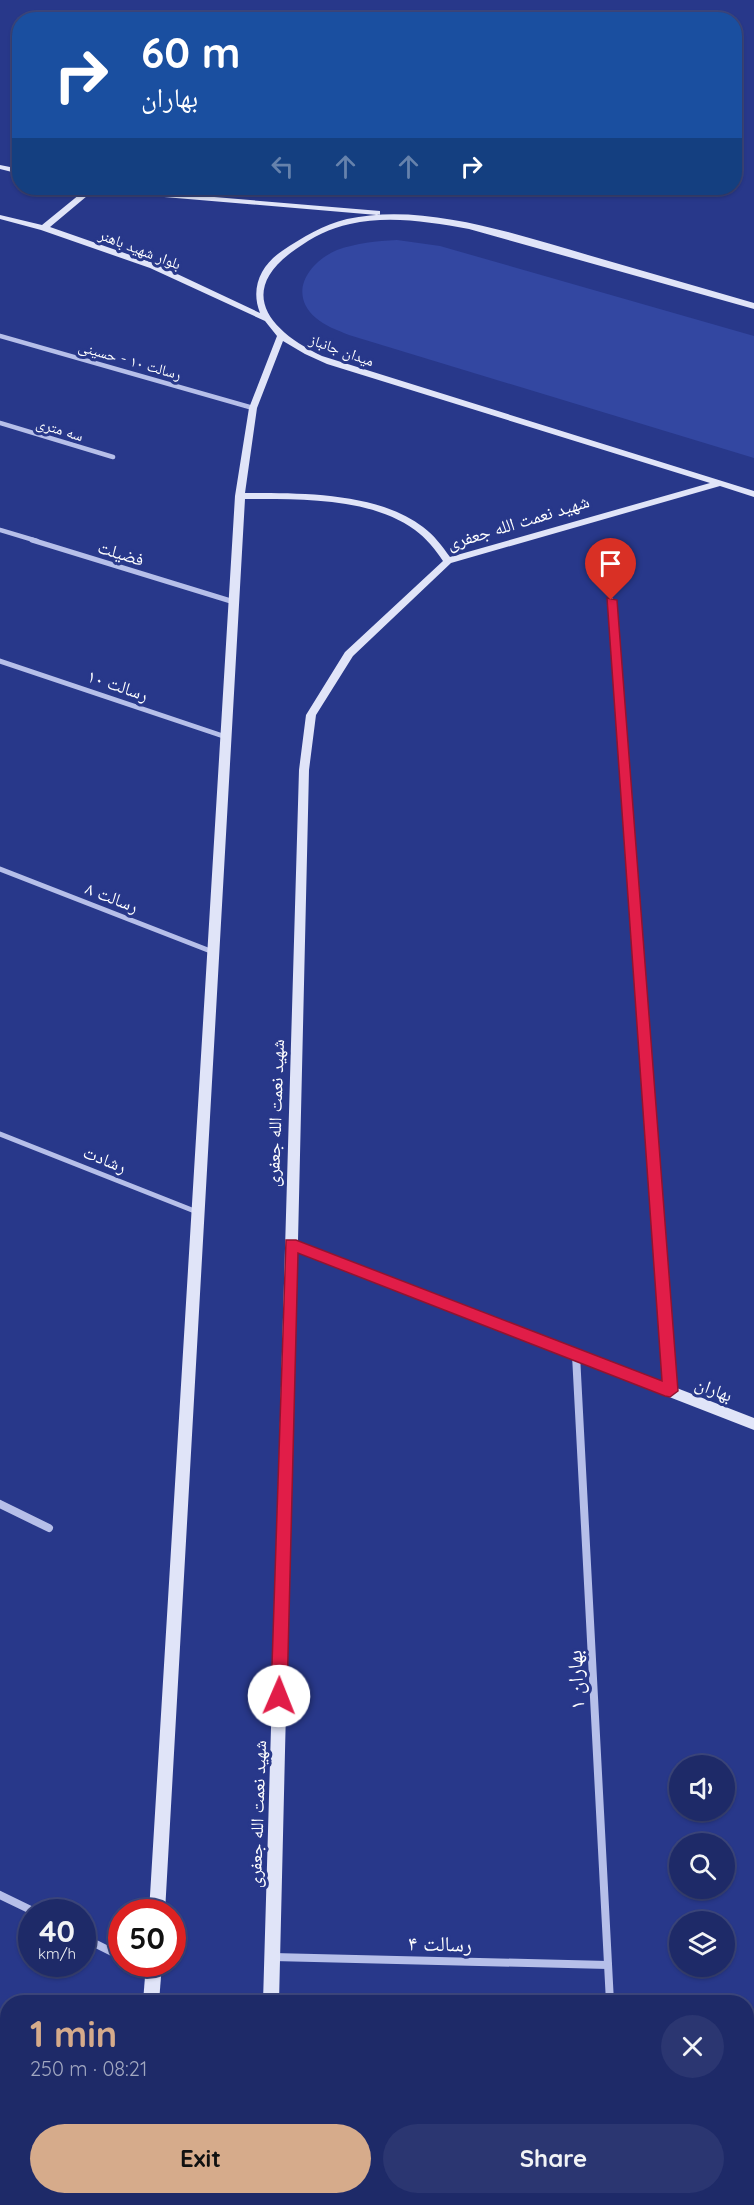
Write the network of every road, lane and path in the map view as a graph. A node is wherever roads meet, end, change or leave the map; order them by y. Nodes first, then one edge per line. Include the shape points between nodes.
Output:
1 (80, 195) edge
2 (181, 195) edge
3 (408, 216) junction
4 (0, 217) edge
5 (44, 228) junction
6 (754, 306) edge
7 (266, 319) junction
8 (0, 336) edge
9 (281, 336) junction
10 (253, 408) junction
11 (0, 423) edge
12 (113, 458) dead end
13 (720, 483) junction
14 (754, 494) edge
15 (240, 496) junction
16 (0, 530) edge
17 (448, 561) junction
18 (611, 600) dead end
19 (234, 602) junction
20 (0, 661) edge
21 (226, 738) junction
22 (0, 869) edge
23 (214, 952) junction
24 (0, 1134) edge
25 (198, 1212) junction
26 (291, 1244) junction
27 (576, 1355) junction
28 (670, 1391) junction
29 (754, 1424) edge
30 (0, 1504) edge
31 (49, 1528) dead end
32 (0, 1894) edge
33 (158, 1899) edge
34 (18, 1903) edge
35 (272, 1957) junction
36 (608, 1965) junction
37 (152, 1977) edge
38 (151, 1995) edge
39 (271, 1995) edge
40 (610, 1995) edge

1 - 5 main road
2 - 3 main road
3 - 6 main road, میدان جانباز via 470,225
3 - 7 main road, میدان جانباز via 342,224 289,247 261,281 259,300
4 - 5 main road, بلوار شهید باهنر
5 - 7 main road, بلوار شهید باهنر via 153,266
7 - 9 main road, میدان جانباز
8 - 10 street, رسالت ۱۰ - حسینی
9 - 10 main road
9 - 13 main road, میدان جانباز via 304,352 330,362
10 - 15 main road
11 - 12 street, سه متری
13 - 14 main road, میدان جانباز
13 - 17 main road, شهید نعمت الله جعفری
15 - 17 main road via 331,499 380,510 412,523 435,542
15 - 19 main road
16 - 19 street, فضیلت
17 - 26 main road, شهید نعمت الله جعفری via 350,654 311,715 304,770
18 - 28 street
19 - 21 main road
20 - 21 street, رسالت ۱۰
21 - 23 main road
22 - 23 street, رسالت ۸
23 - 25 main road
24 - 25 street, رشادت
25 - 33 main road
26 - 27 main road, بهاران
26 - 35 main road, شهید نعمت الله جعفری
27 - 28 main road, بهاران
27 - 36 street, بهاران ۱
28 - 29 main road, بهاران
30 - 31 street
32 - 34 street
35 - 36 street, رسالت ۴
35 - 39 main road, شهید نعمت الله جعفری
36 - 40 street, بهاران ۱
37 - 38 main road

